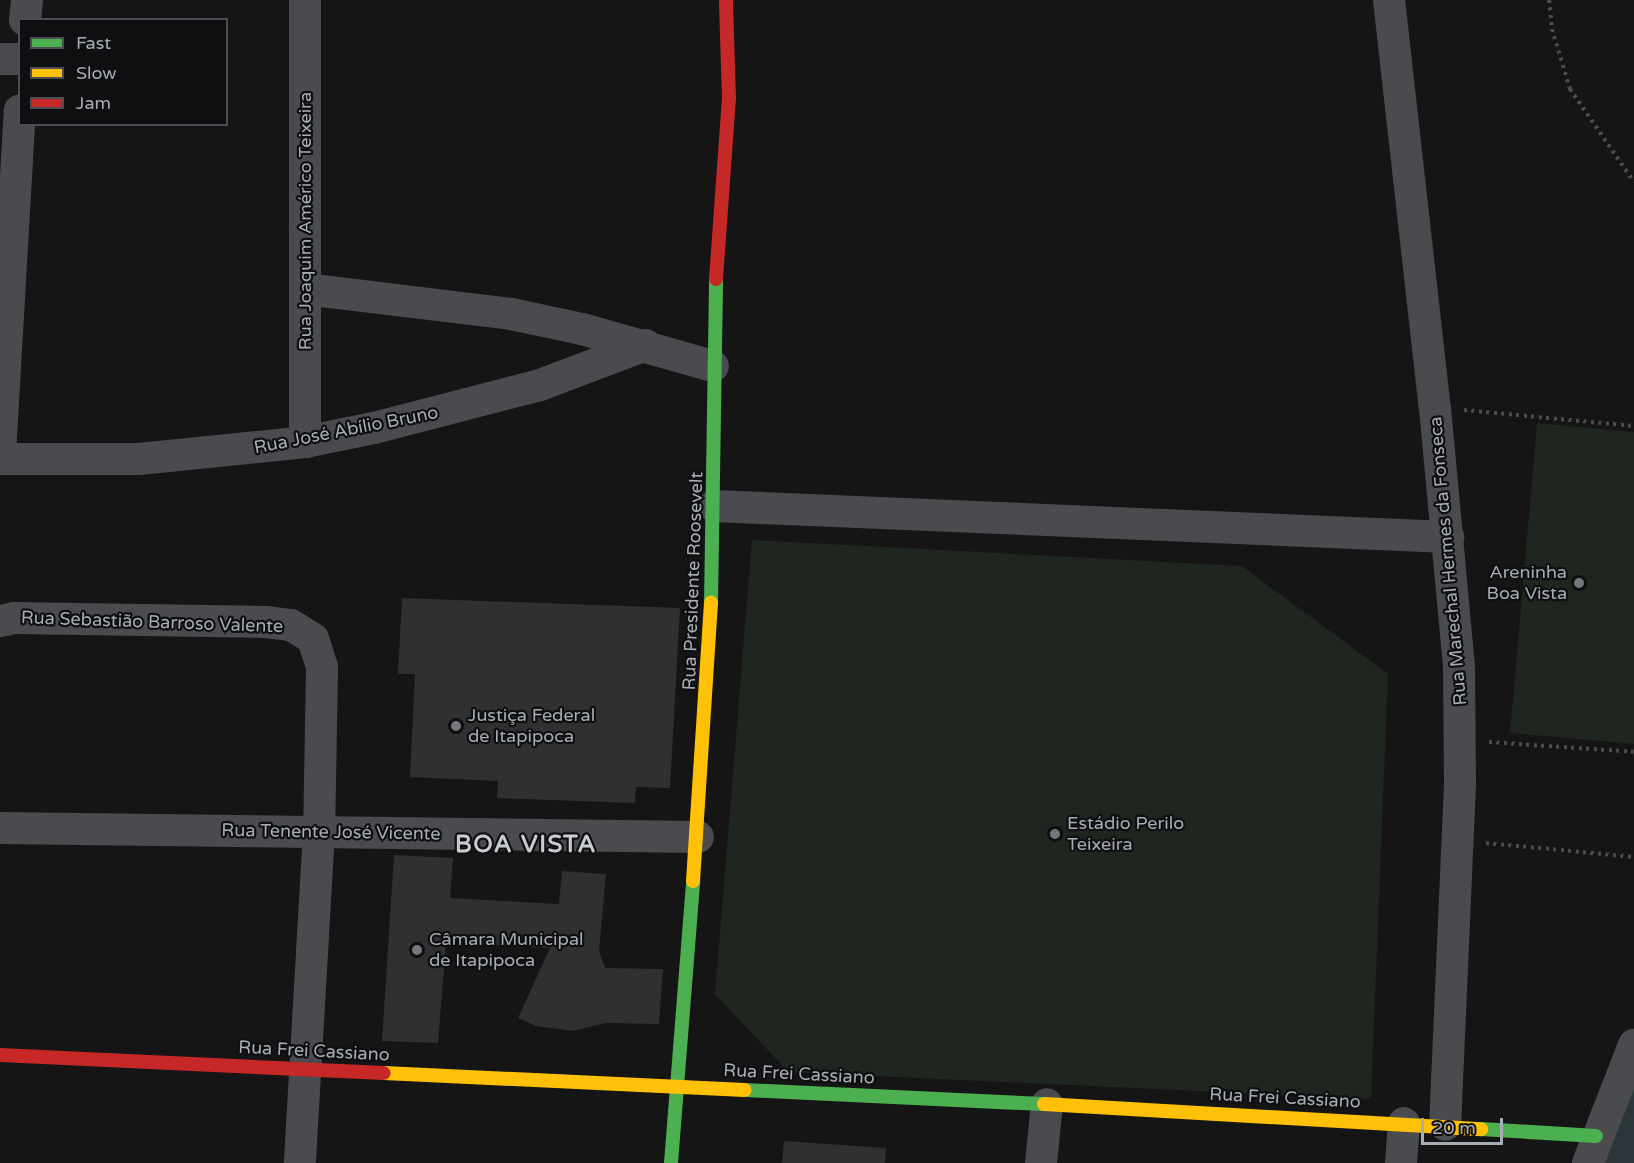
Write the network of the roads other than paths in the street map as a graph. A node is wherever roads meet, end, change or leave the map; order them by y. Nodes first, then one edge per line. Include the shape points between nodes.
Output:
1 (27, 0) edge
2 (305, 0) edge
3 (726, 0) edge
4 (1389, 0) edge
5 (25, 18) edge
6 (0, 59) edge
7 (18, 59) edge
8 (19, 126) edge
9 (305, 289) junction
10 (646, 345) junction
11 (713, 366) junction
12 (305, 442) junction
13 (0, 454) edge
14 (0, 459) edge
15 (714, 506) junction
16 (1448, 537) junction
17 (0, 621) edge
18 (0, 828) edge
19 (319, 831) junction
20 (698, 837) junction
21 (1634, 1045) edge
22 (0, 1055) edge
23 (306, 1068) junction
24 (678, 1086) junction
25 (1047, 1104) junction
26 (1404, 1123) junction
27 (1445, 1125) junction
28 (1592, 1150) edge
29 (300, 1163) edge
30 (671, 1163) edge
31 (1041, 1163) edge
32 (1401, 1163) edge

1 - 5 street
2 - 9 street, Rua Joaquim Américo Teixeira
3 - 11 street, Rua Presidente Roosevelt via 729,98
4 - 16 street, Rua Marechal Hermes da Fonseca
6 - 7 street
8 - 13 street
9 - 10 street via 511,314
9 - 12 street, Rua Joaquim Américo Teixeira
10 - 11 street
10 - 12 street, Rua José Abílio Bruno via 517,391
11 - 15 street, Rua Presidente Roosevelt
12 - 14 street, Rua José Abílio Bruno via 139,459
15 - 16 street
15 - 20 street, Rua Presidente Roosevelt via 710,659
16 - 27 street, Rua Marechal Hermes da Fonseca via 1461,740
17 - 19 street, Rua Sebastião Barroso Valente via 14,618 266,622 303,631 313,639 322,667
18 - 19 street, Rua Tenente José Vicente
19 - 20 street, Rua Tenente José Vicente
19 - 23 street
20 - 24 street, Rua Presidente Roosevelt
21 - 28 street
22 - 23 street, Rua Frei Cassiano
23 - 24 street, Rua Frei Cassiano
23 - 29 street
24 - 25 street, Rua Frei Cassiano
24 - 30 street, Rua Presidente Roosevelt
25 - 26 street, Rua Frei Cassiano
25 - 31 street
26 - 27 street, Rua Frei Cassiano
26 - 32 street
27 - 28 street, Rua Frei Cassiano

